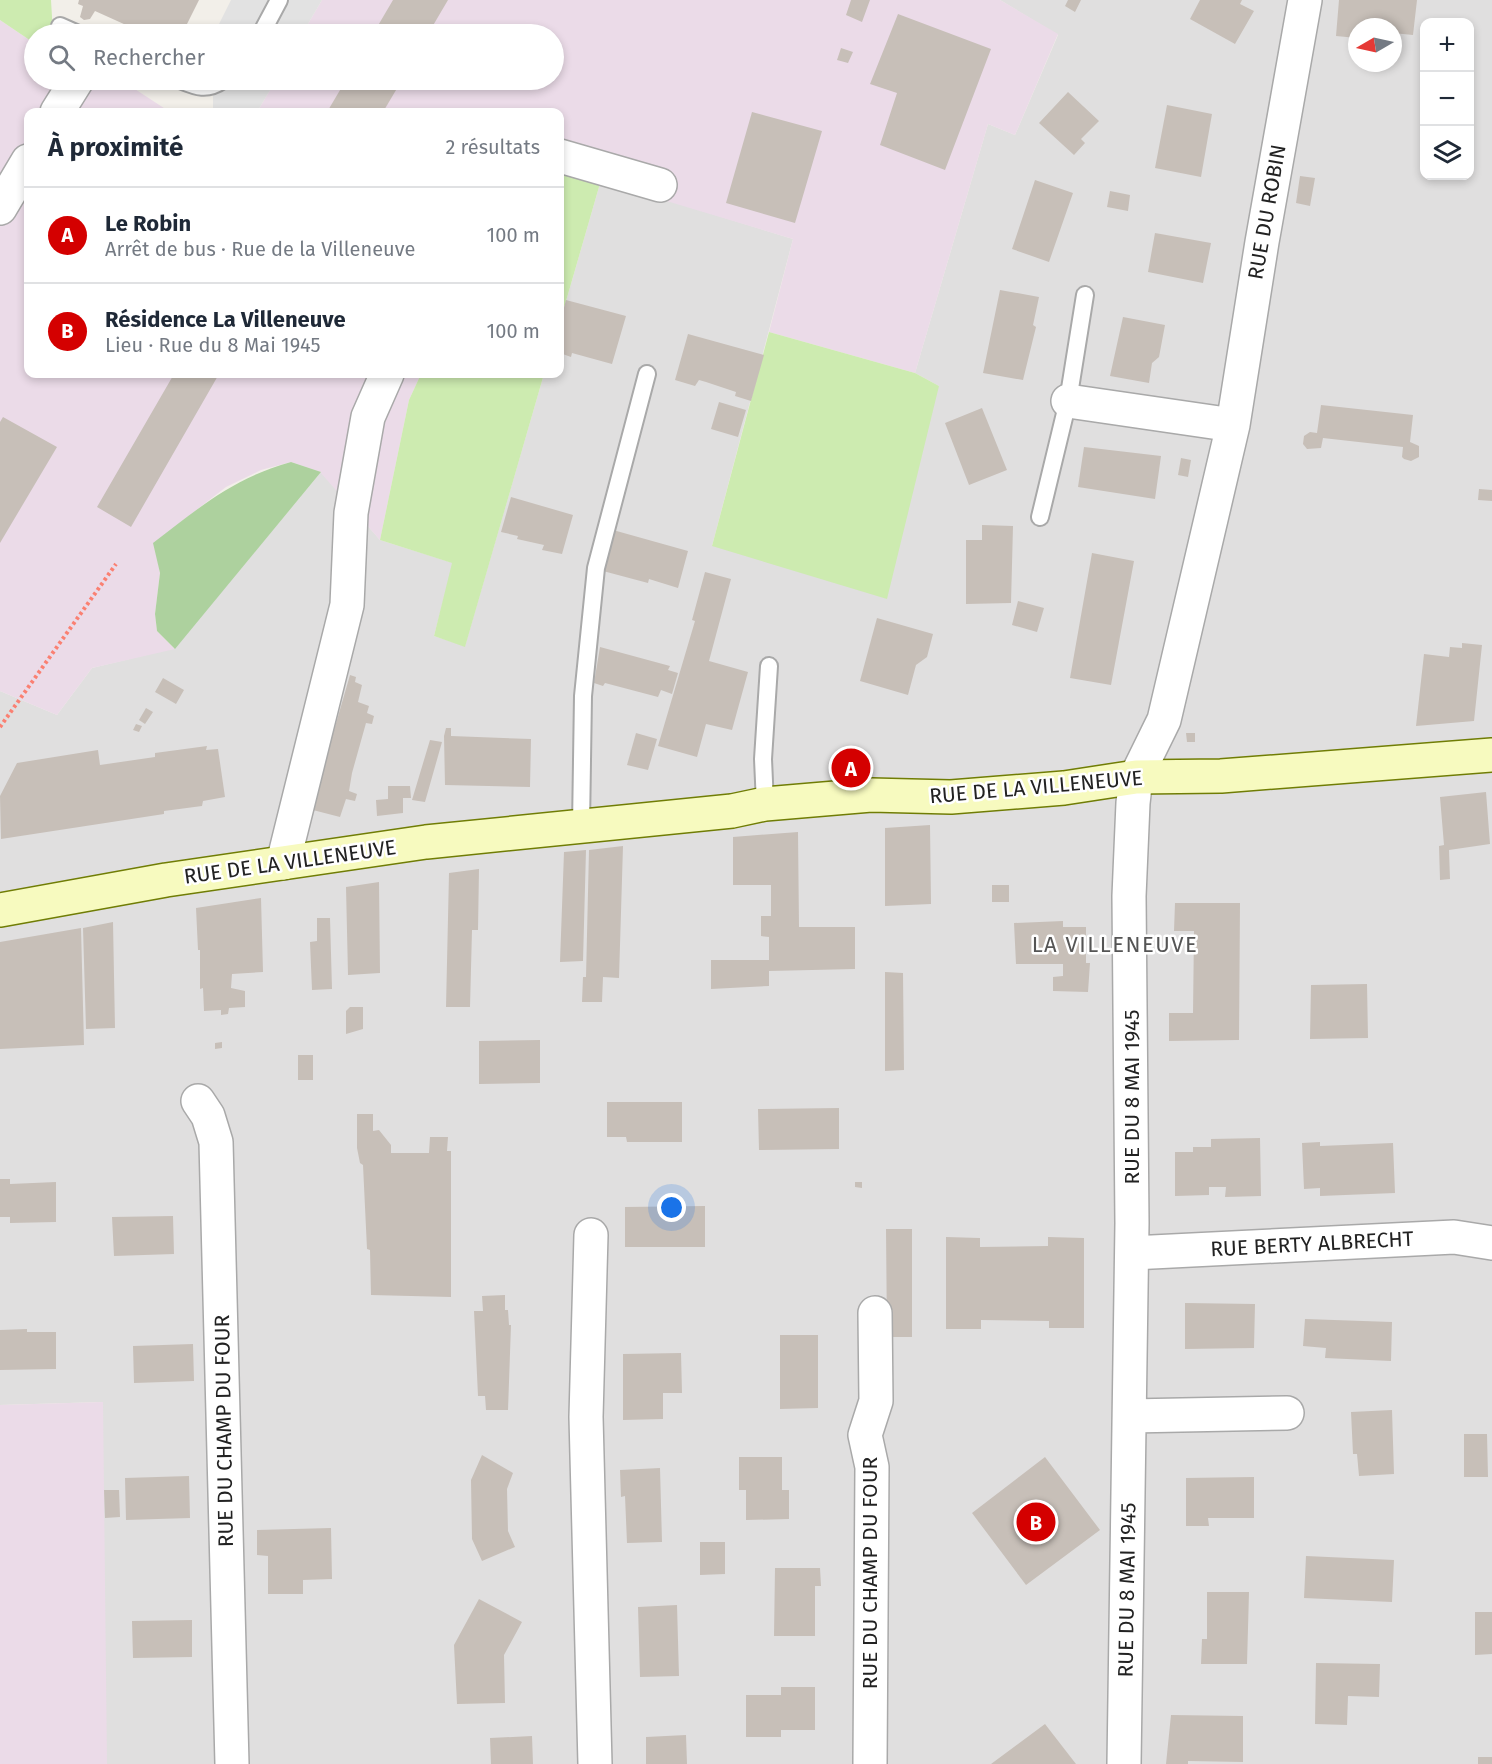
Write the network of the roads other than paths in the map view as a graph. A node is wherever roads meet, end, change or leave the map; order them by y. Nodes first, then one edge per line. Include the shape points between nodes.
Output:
1 (279, 0) edge
2 (1305, 0) edge
3 (266, 24) edge
4 (71, 90) edge
5 (60, 108) edge
6 (564, 157) edge
7 (24, 168) edge
8 (660, 185) dead end
9 (0, 208) edge
10 (1085, 295) dead end
11 (647, 374) dead end
12 (385, 378) edge
13 (1068, 401) junction
14 (1233, 425) junction
15 (1040, 517) dead end
16 (769, 666) dead end
17 (1492, 755) edge
18 (1136, 777) junction
19 (765, 804) junction
20 (581, 826) junction
21 (283, 863) junction
22 (0, 910) edge
23 (198, 1101) dead end
24 (591, 1235) dead end
25 (1492, 1243) edge
26 (1132, 1253) junction
27 (875, 1313) dead end
28 (1287, 1413) dead end
29 (1130, 1416) junction
30 (232, 1764) edge
31 (595, 1764) edge
32 (870, 1764) edge
33 (1124, 1764) edge

1 - 3 lane
2 - 14 street, RUE DU ROBIN
4 - 5 street
6 - 8 street
7 - 9 street
10 - 13 lane
11 - 20 lane via 596,568 582,696
12 - 21 street via 368,417 351,513 347,604
13 - 14 street
13 - 15 lane
14 - 18 street, RUE DU ROBIN via 1164,720
16 - 19 lane
17 - 18 main road, RUE DE LA VILLENEUVE via 1221,776
18 - 19 main road, RUE DE LA VILLENEUVE via 987,794 871,795
18 - 26 street, RUE DU 8 MAI 1945 via 1129,896
19 - 20 main road, RUE DE LA VILLENEUVE via 732,811
20 - 21 main road, RUE DE LA VILLENEUVE via 426,842
21 - 22 main road, RUE DE LA VILLENEUVE
23 - 30 street, RUE DU CHAMP DU FOUR via 208,1116 216,1142
24 - 31 street via 586,1417
25 - 26 street, RUE BERTY ALBRECHT via 1454,1237
26 - 29 street, RUE DU 8 MAI 1945
27 - 32 street, RUE DU CHAMP DU FOUR via 876,1401 865,1435 872,1467
28 - 29 street
29 - 33 street, RUE DU 8 MAI 1945

